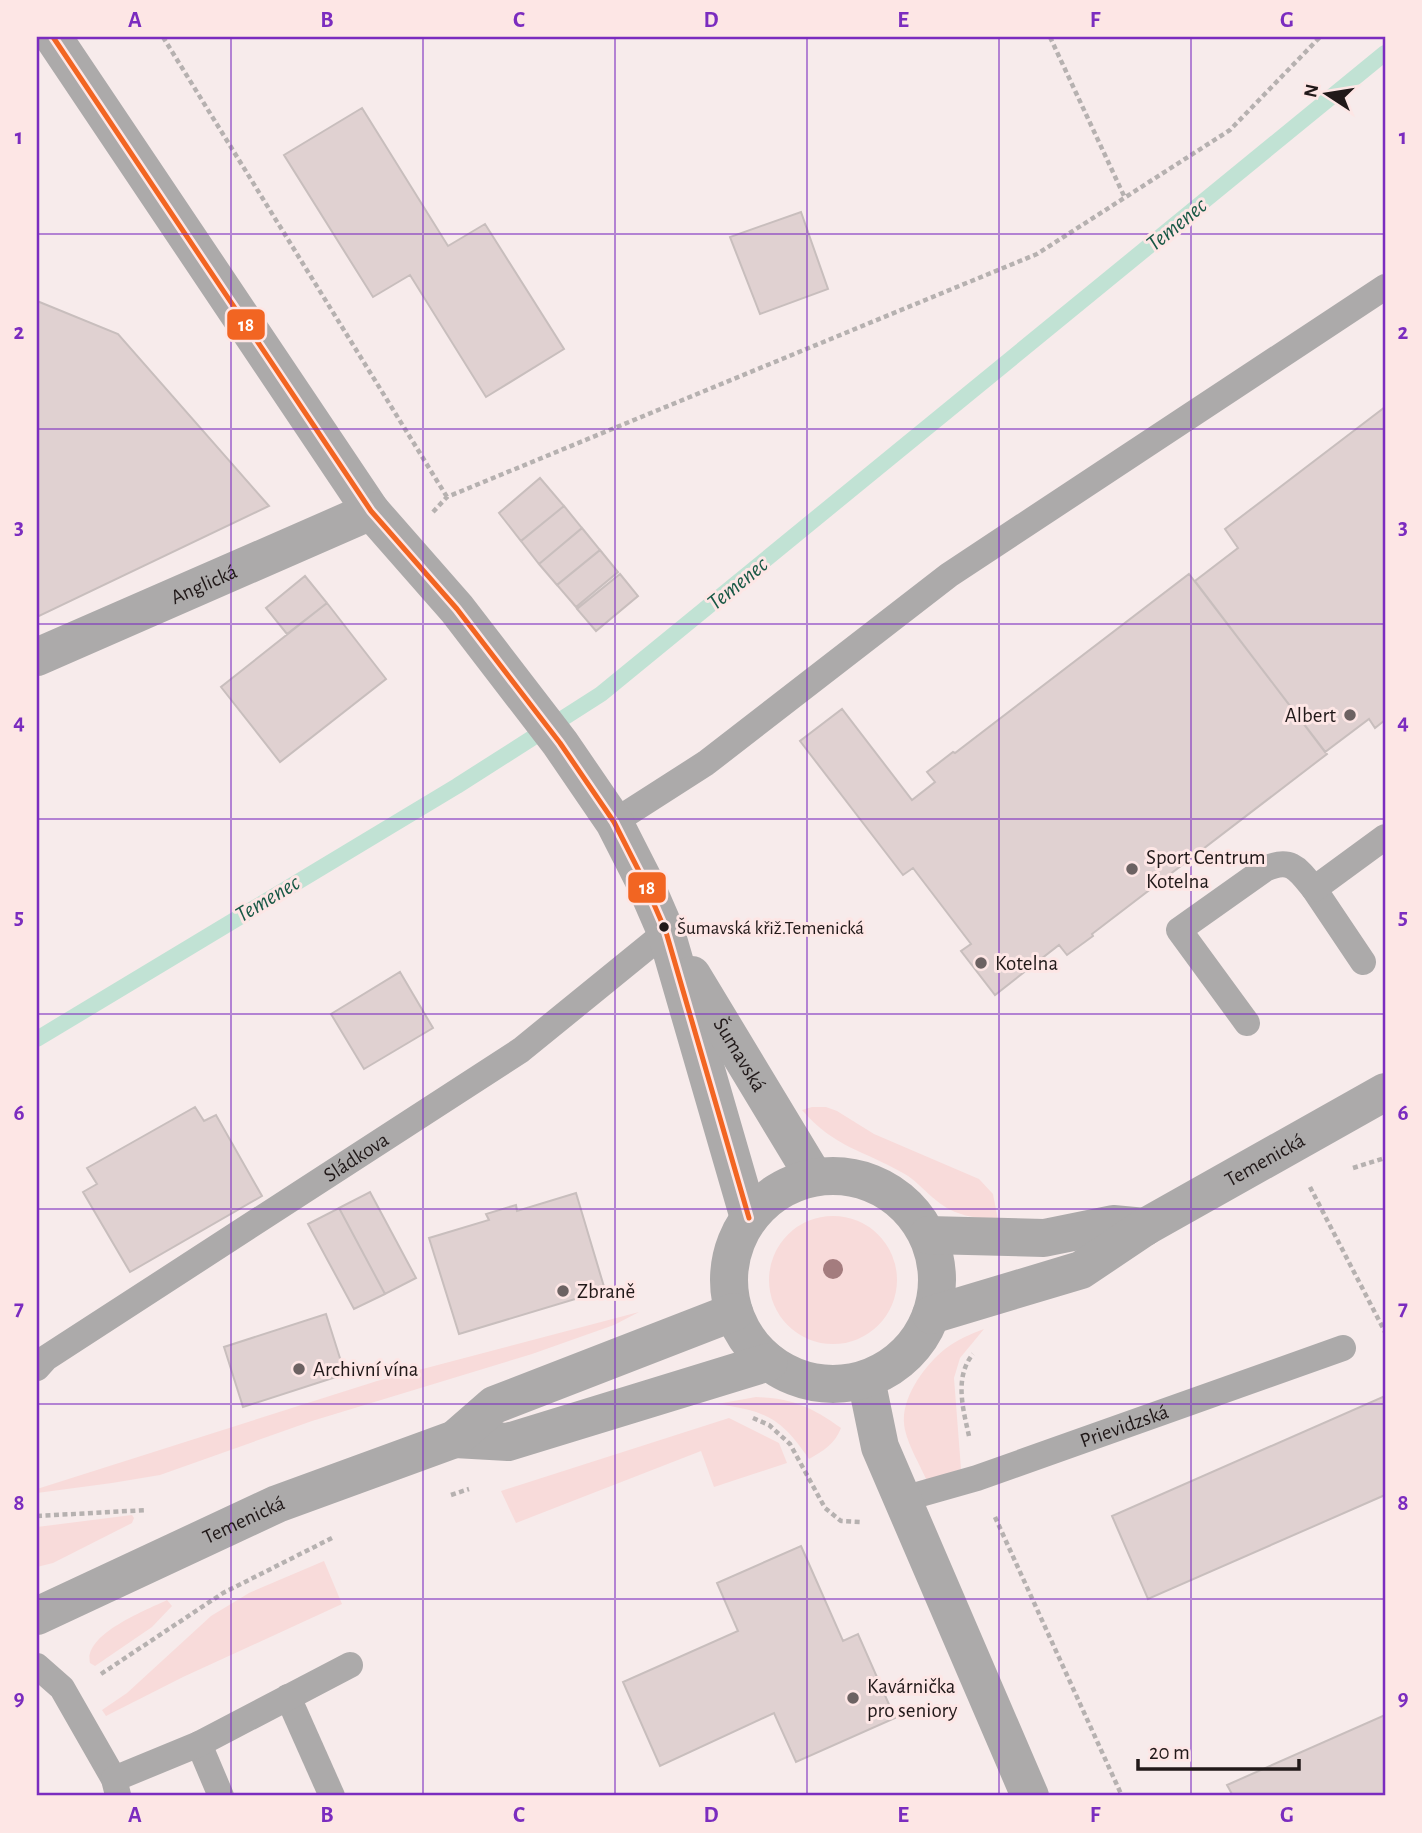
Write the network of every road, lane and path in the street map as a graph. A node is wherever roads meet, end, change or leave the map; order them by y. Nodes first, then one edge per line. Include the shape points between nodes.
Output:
1 (53, 37) edge
2 (163, 37) edge
3 (1050, 37) edge
4 (1320, 37) edge
5 (1125, 198) junction
6 (1385, 287) edge
7 (447, 497) junction
8 (371, 511) junction
9 (402, 546) junction
10 (37, 657) edge
11 (614, 822) junction
12 (1385, 836) edge
13 (1314, 889) junction
14 (666, 932) junction
15 (1363, 962) dead end
16 (1247, 1023) dead end
17 (1385, 1092) edge
18 (1289, 1147) junction
19 (814, 1177) junction
20 (749, 1217) junction
21 (1145, 1227) junction
22 (928, 1235) junction
23 (734, 1312) junction
24 (931, 1315) junction
25 (1385, 1332) edge
26 (1343, 1348) dead end
27 (970, 1356) dead end
28 (769, 1362) junction
29 (37, 1368) edge
30 (866, 1379) junction
31 (748, 1416) dead end
32 (455, 1439) junction
33 (977, 1478) junction
34 (481, 1485) dead end
35 (442, 1498) dead end
36 (903, 1499) junction
37 (866, 1522) dead end
38 (340, 1535) dead end
39 (37, 1616) edge
40 (350, 1665) dead end
41 (37, 1666) edge
42 (62, 1688) junction
43 (288, 1697) junction
44 (199, 1744) junction
45 (116, 1788) edge
46 (221, 1796) edge
47 (331, 1796) edge
48 (1030, 1796) edge
49 (1122, 1796) edge

1 - 8 street, Šumavská
2 - 7 path
3 - 5 path
4 - 5 path via 1230,130
5 - 7 path via 1037,254
6 - 11 lane via 949,575 706,763
7 - 9 path
8 - 9 street, Šumavská
8 - 10 street, Anglická
9 - 11 street, Šumavská via 560,743
11 - 14 street, Šumavská
12 - 13 lane
13 - 15 lane
13 - 16 lane via 1297,867 1279,862 1179,930
14 - 19 street, Šumavská
14 - 20 street, Šumavská
14 - 29 lane, Sládkova via 521,1050
17 - 18 street, Temenická
18 - 21 street, Temenická
18 - 25 path
19 - 20 street via 767,1198
19 - 22 street via 848,1176 881,1186 909,1207
20 - 23 street via 732,1254 729,1273
21 - 22 street via 1113,1224 1044,1238
21 - 24 street, Temenická via 1081,1270
22 - 24 street via 937,1288
23 - 28 street via 742,1331
23 - 32 street, Temenická via 494,1405
24 - 30 street via 906,1354
26 - 33 lane, Prievidzská
27 - 33 path via 961,1398
28 - 30 street via 815,1383
28 - 32 street, Temenická via 508,1443
30 - 36 street via 880,1447
31 - 37 path via 769,1425 790,1444 825,1508 841,1521
32 - 39 street, Temenická via 277,1504
33 - 36 lane, Prievidzská
33 - 49 path
34 - 35 path
36 - 48 street
38 - 42 path via 223,1593 102,1674
40 - 43 lane
41 - 42 lane
42 - 45 lane
43 - 44 lane
43 - 47 lane
44 - 45 lane
44 - 46 lane

